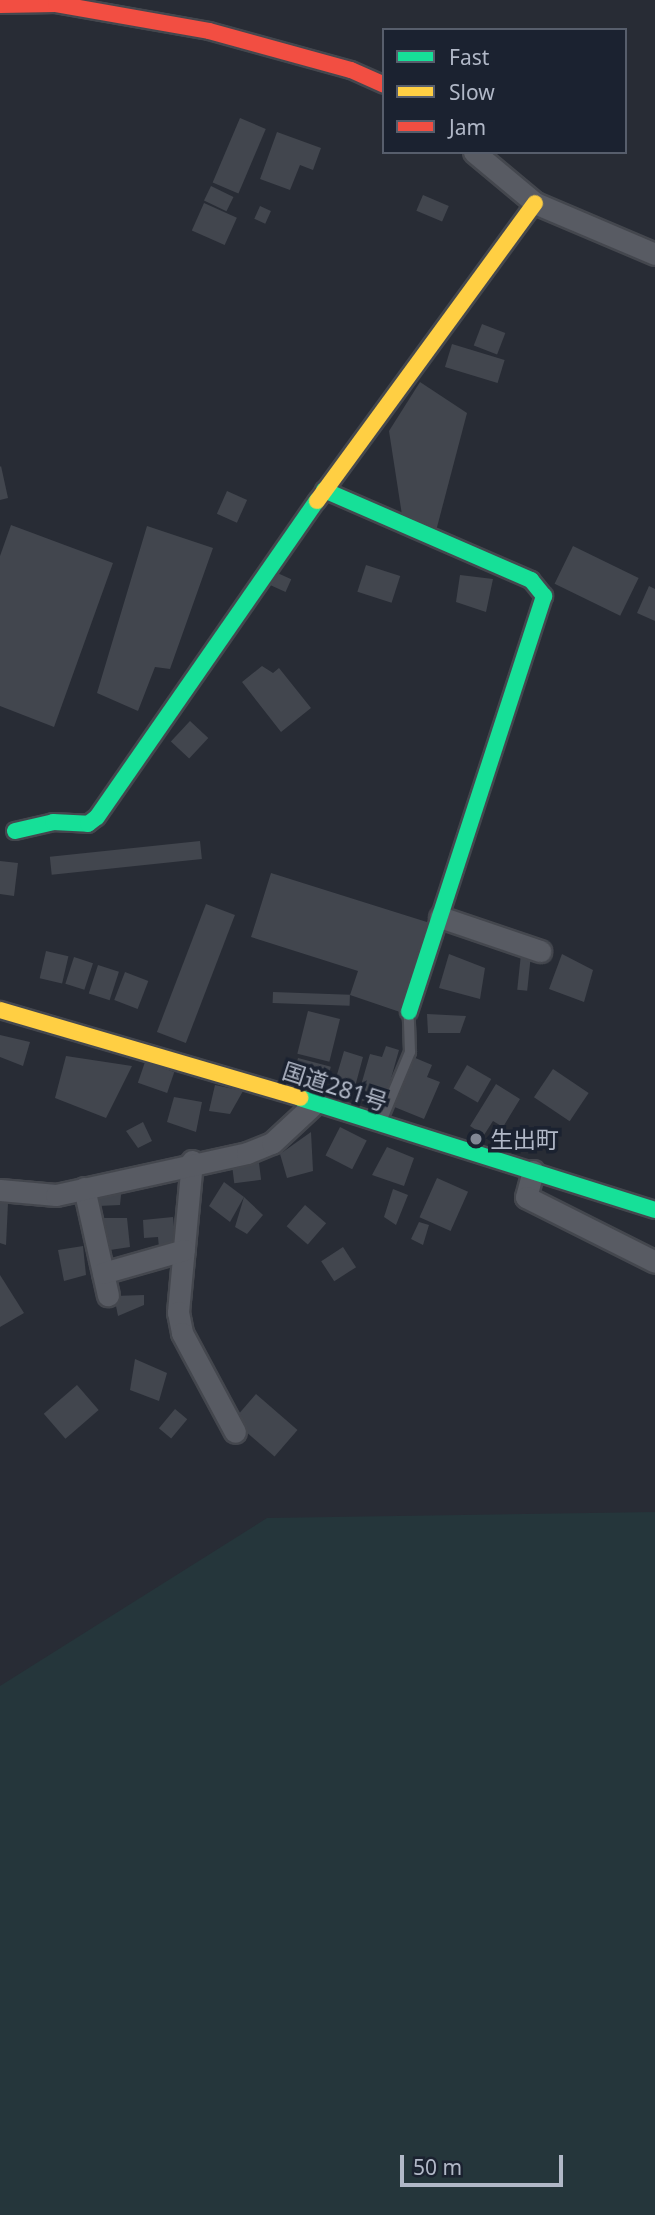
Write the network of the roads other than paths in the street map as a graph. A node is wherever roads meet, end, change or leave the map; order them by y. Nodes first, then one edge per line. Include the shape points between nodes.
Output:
1 (0, 5) edge
2 (382, 84) edge
3 (476, 154) edge
4 (535, 203) junction
5 (655, 254) edge
6 (324, 490) junction
7 (15, 831) dead end
8 (440, 918) junction
9 (540, 951) dead end
10 (0, 1010) edge
11 (409, 1018) joint
12 (315, 1103) junction
13 (380, 1124) junction
14 (191, 1161) junction
15 (533, 1171) junction
16 (85, 1188) junction
17 (0, 1191) edge
18 (655, 1210) edge
19 (184, 1250) junction
20 (655, 1262) edge
21 (103, 1273) junction
22 (108, 1295) dead end
23 (234, 1432) dead end

1 - 2 main road via 56,4 209,31
3 - 4 street
4 - 5 street
4 - 6 main road
6 - 7 main road via 97,817 88,824 54,822
6 - 8 main road via 531,580 544,596
8 - 9 street
8 - 11 main road
10 - 12 main road, 国道281号
11 - 13 lane via 410,1052
12 - 13 main road, 国道281号
12 - 14 street via 272,1143
13 - 15 main road, 国道281号
14 - 16 street
14 - 19 street
15 - 18 main road, 国道281号
15 - 20 street via 526,1197
16 - 17 street via 39,1197
16 - 21 street
19 - 21 street
19 - 23 street via 182,1332
21 - 22 street

